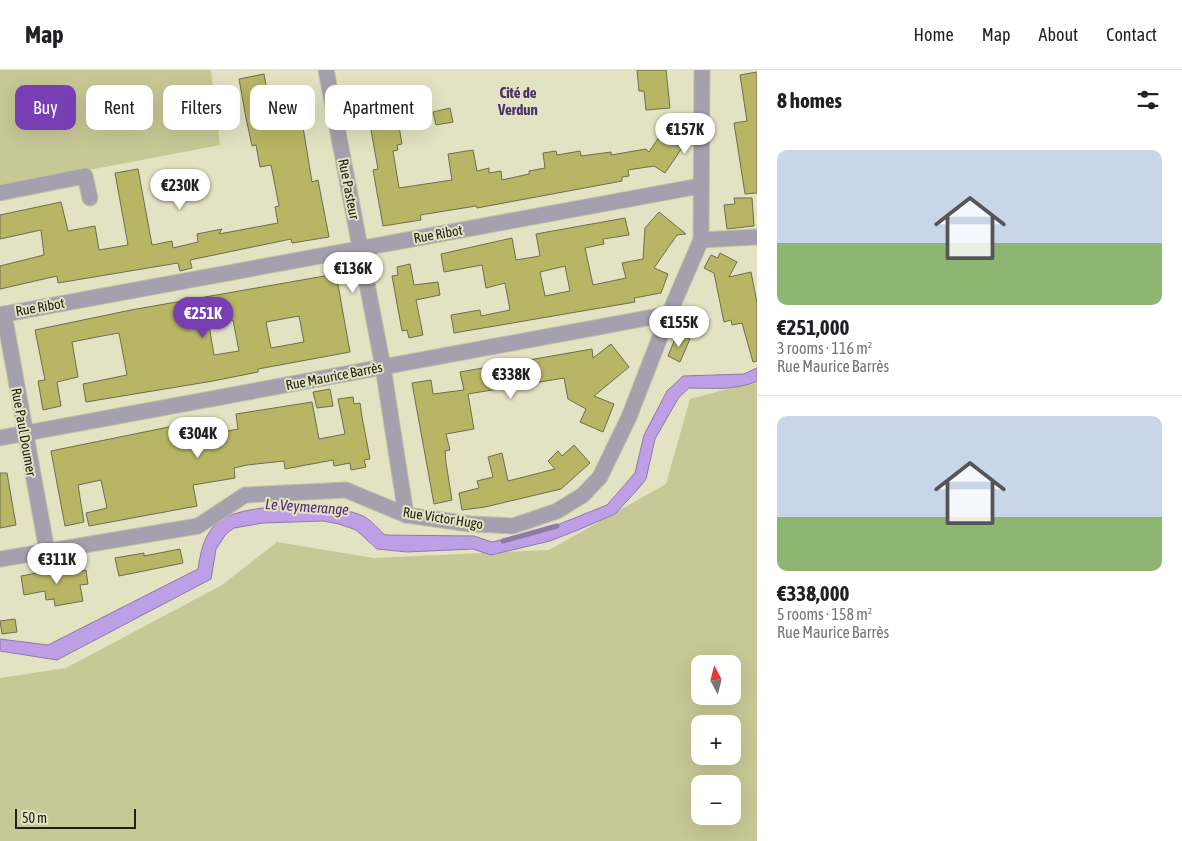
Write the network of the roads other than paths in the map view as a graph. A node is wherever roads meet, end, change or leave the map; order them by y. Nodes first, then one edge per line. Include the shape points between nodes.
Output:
1 (326, 70) edge
2 (702, 70) edge
3 (700, 186) junction
4 (0, 193) edge
5 (90, 198) dead end
6 (757, 237) edge
7 (701, 240) junction
8 (360, 248) junction
9 (2, 314) edge
10 (669, 314) junction
11 (382, 367) junction
12 (24, 433) junction
13 (0, 438) edge
14 (406, 515) junction
15 (47, 551) junction
16 (0, 559) edge

1 - 8 street, Rue Pasteur
2 - 3 street
3 - 7 street
3 - 8 street, Rue Ribot
4 - 5 street via 85,176
6 - 7 street
7 - 10 street, Rue Victor Hugo
8 - 9 street, Rue Ribot
8 - 11 street, Rue Pasteur
9 - 12 street, Rue Paul Doumer
10 - 11 street, Rue Maurice Barrès
10 - 14 street, Rue Victor Hugo via 625,426 600,477 583,495 557,510 513,526
11 - 12 street, Rue Maurice Barrès
11 - 14 street, Rue Pasteur
12 - 13 street, Rue Maurice Barrès
12 - 15 street, Rue Paul Doumer
14 - 15 street, Rue Victor Hugo via 346,490 245,495 198,526
15 - 16 street, Rue Victor Hugo

